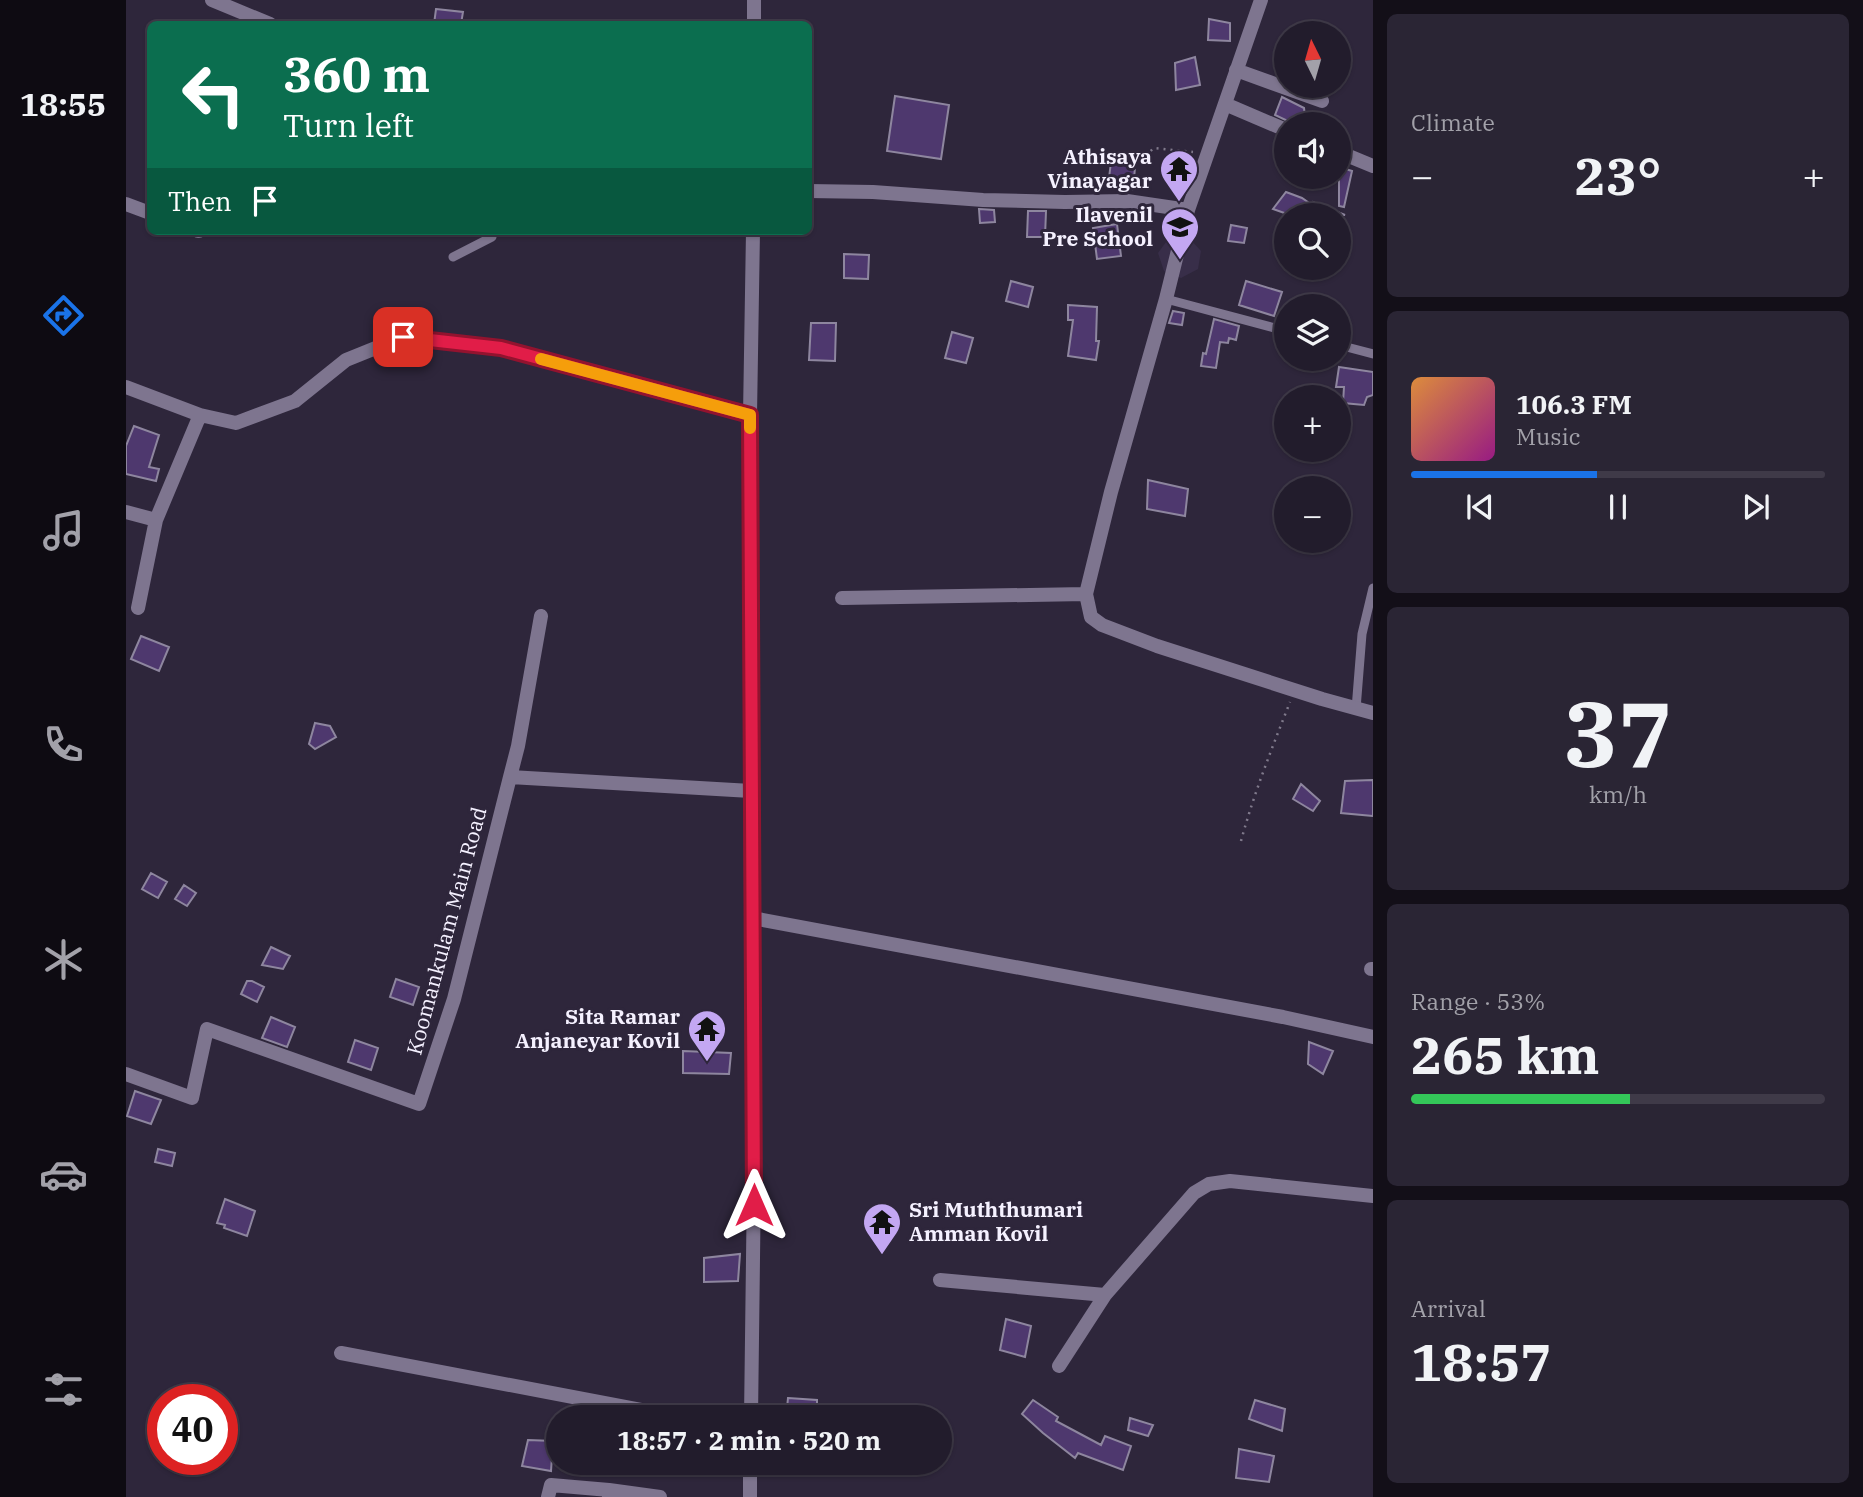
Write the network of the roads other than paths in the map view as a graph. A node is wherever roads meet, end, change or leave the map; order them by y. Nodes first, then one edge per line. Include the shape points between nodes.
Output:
1 (212, 0) edge
2 (754, 0) edge
3 (1261, 0) edge
4 (263, 21) edge
5 (754, 21) edge
6 (1236, 70) junction
7 (1322, 101) dead end
8 (1225, 104) junction
9 (1274, 125) edge
10 (1351, 157) edge
11 (1373, 166) edge
12 (812, 191) edge
13 (126, 204) edge
14 (1188, 210) junction
15 (147, 212) edge
16 (492, 235) edge
17 (752, 235) edge
18 (453, 257) dead end
19 (1167, 299) junction
20 (1274, 328) edge
21 (1351, 348) edge
22 (1373, 354) edge
23 (126, 387) edge
24 (200, 415) junction
25 (750, 415) junction
26 (126, 512) edge
27 (156, 520) junction
28 (1373, 588) edge
29 (1086, 594) junction
30 (842, 598) dead end
31 (138, 608) dead end
32 (541, 616) dead end
33 (1356, 709) junction
34 (1373, 713) edge
35 (510, 777) junction
36 (751, 791) junction
37 (752, 918) junction
38 (1373, 1037) edge
39 (126, 1074) edge
40 (1373, 1196) edge
41 (940, 1280) dead end
42 (1105, 1294) junction
43 (341, 1353) dead end
44 (1059, 1366) dead end
45 (615, 1405) edge
46 (751, 1405) edge
47 (750, 1475) edge
48 (609, 1494) edge
49 (548, 1497) edge
50 (660, 1497) edge
51 (750, 1497) edge

1 - 4 street
2 - 5 street
3 - 6 street
6 - 7 street
6 - 8 street
8 - 9 street
8 - 14 street
10 - 11 street
12 - 14 street via 984,200 1127,201
13 - 15 street
14 - 19 street
16 - 18 lane
17 - 25 street
19 - 20 lane
19 - 29 street
21 - 22 lane
23 - 24 street
24 - 25 street via 236,423 295,401 346,360 403,337 501,348
24 - 27 street
25 - 36 street
26 - 27 street
27 - 31 street
28 - 33 lane via 1362,634
29 - 30 street
29 - 33 street via 1091,617 1102,625
32 - 35 street, Koomankulam Main Road
33 - 34 street
35 - 36 street
35 - 39 street, Koomankulam Main Road via 454,999 419,1104 207,1029 192,1098
36 - 37 street
37 - 38 street
37 - 46 street
40 - 42 street via 1230,1181 1209,1184 1194,1193
41 - 42 street
42 - 44 street
43 - 45 street
47 - 51 street
48 - 49 street via 551,1485
48 - 50 street

